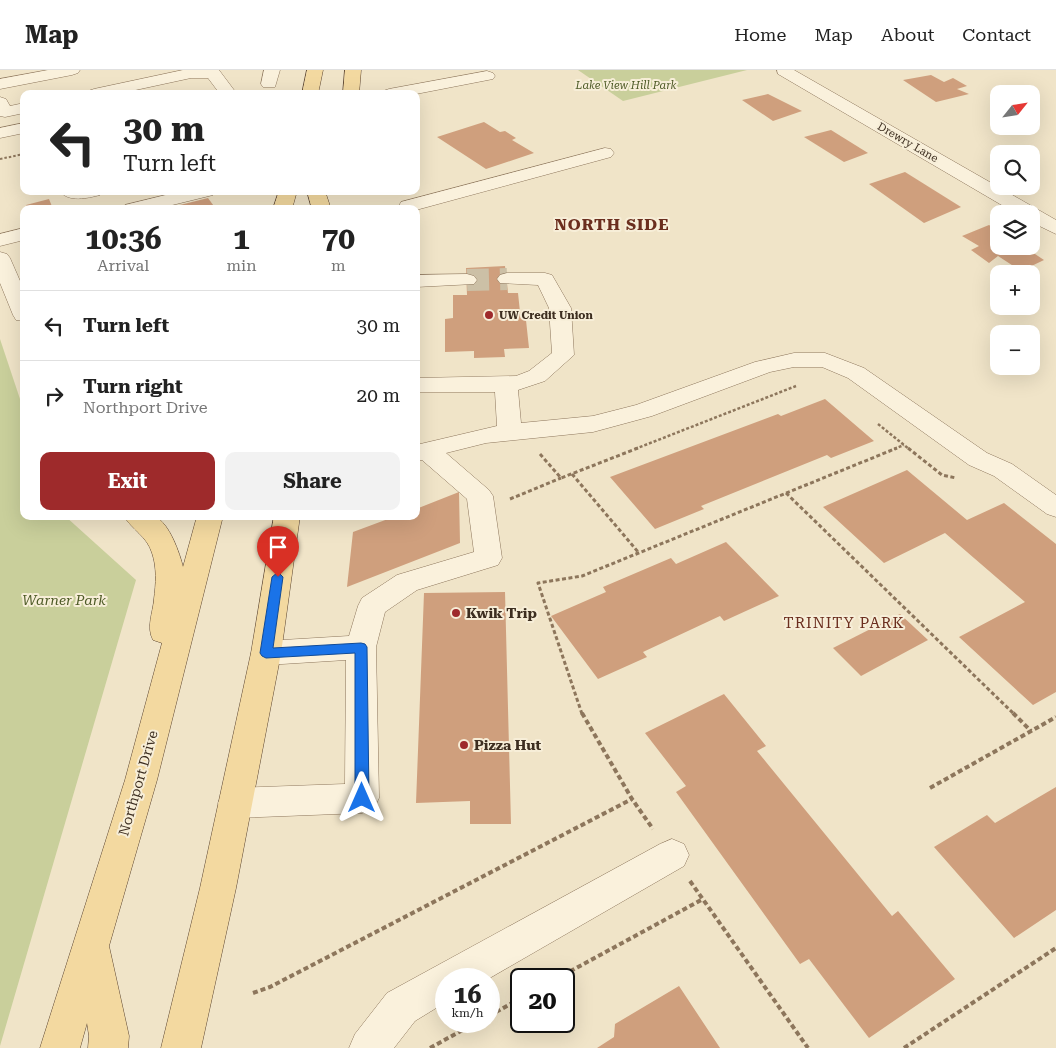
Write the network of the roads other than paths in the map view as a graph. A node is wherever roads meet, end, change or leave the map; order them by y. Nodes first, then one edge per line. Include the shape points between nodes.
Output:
1 (72, 70) edge
2 (315, 70) edge
3 (353, 70) edge
4 (784, 70) edge
5 (221, 71) edge
6 (488, 76) dead end
7 (158, 79) junction
8 (0, 84) edge
9 (114, 90) edge
10 (166, 90) edge
11 (228, 90) edge
12 (311, 90) edge
13 (352, 90) edge
14 (411, 90) edge
15 (0, 102) edge
16 (20, 109) edge
17 (20, 129) edge
18 (0, 133) edge
19 (605, 153) dead end
20 (190, 195) edge
21 (408, 202) edge
22 (148, 205) edge
23 (1016, 205) edge
24 (1040, 219) edge
25 (1056, 228) edge
26 (20, 235) edge
27 (0, 240) edge
28 (0, 258) edge
29 (507, 279) tunnel mouth
30 (467, 280) tunnel mouth
31 (420, 281) edge
32 (20, 306) edge
33 (420, 385) edge
34 (506, 385) junction
35 (510, 432) junction
36 (422, 451) edge
37 (1056, 508) edge
38 (143, 520) edge
39 (209, 520) edge
40 (285, 520) edge
41 (361, 647) junction
42 (266, 653) junction
43 (140, 780) junction
44 (235, 803) junction
45 (672, 855) road end
46 (92, 945) junction
47 (471, 968) edge
48 (435, 987) edge
49 (60, 1048) edge
50 (108, 1048) edge
51 (181, 1048) edge
52 (369, 1048) edge

1 - 8 street
2 - 12 main road
3 - 13 main road
4 - 23 street, Drewry Lane
5 - 7 street
5 - 11 street
6 - 14 street
7 - 9 street
7 - 10 street
15 - 16 street via 5,112
17 - 18 street
19 - 21 street
20 - 22 street
24 - 25 street, Drewry Lane
26 - 27 street
28 - 32 street
29 - 34 street via 545,279 560,308 563,355 525,383
30 - 31 street
33 - 34 street
34 - 35 street
35 - 36 street
35 - 37 street via 594,424 644,411 764,367 794,360 825,360 856,373 978,459 1003,470
36 - 41 street via 480,496 488,558 407,582 372,606
38 - 43 main road via 162,542 170,574
39 - 43 main road, Northport Drive
40 - 42 main road
41 - 42 street
41 - 44 street via 362,798
42 - 44 main road
43 - 46 main road, Northport Drive
44 - 51 main road
45 - 47 street
46 - 49 main road, Northport Drive
46 - 50 main road via 110,1036
48 - 52 street via 401,1007

